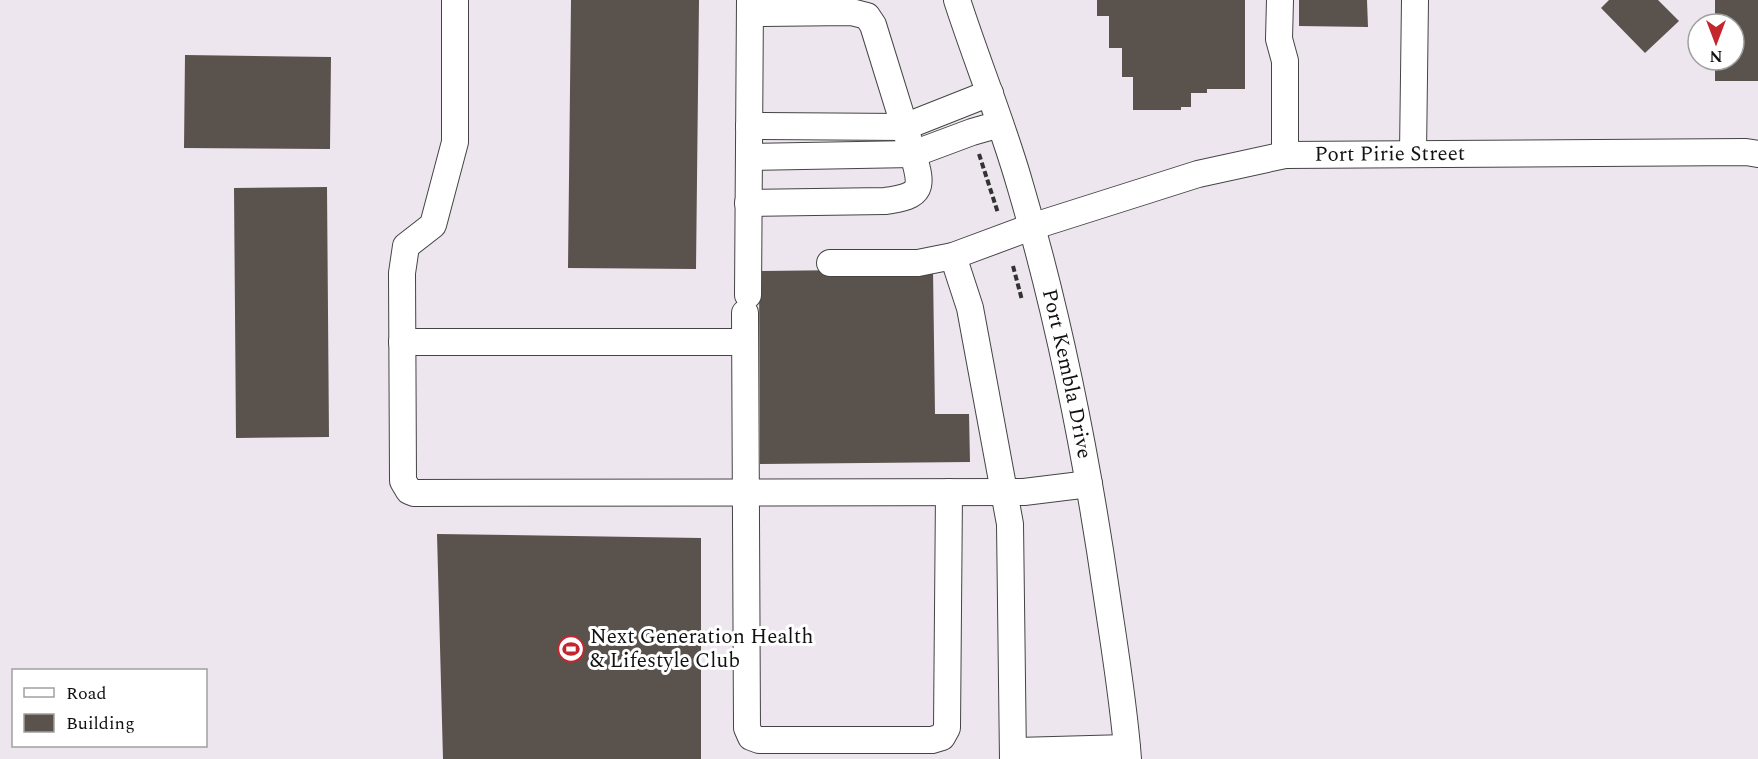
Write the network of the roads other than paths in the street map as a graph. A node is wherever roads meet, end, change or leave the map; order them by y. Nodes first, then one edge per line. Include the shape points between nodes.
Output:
1 (455, 0) edge
2 (957, 0) edge
3 (1280, 0) edge
4 (1415, 0) edge
5 (750, 6) edge
6 (990, 93) junction
7 (1000, 124) junction
8 (749, 126) junction
9 (904, 127) junction
10 (1413, 153) junction
11 (913, 154) junction
12 (1758, 154) edge
13 (1285, 155) junction
14 (749, 157) junction
15 (748, 203) junction
16 (1031, 227) junction
17 (953, 256) junction
18 (830, 263) dead end
19 (402, 342) junction
20 (745, 342) junction
21 (1089, 484) junction
22 (949, 492) junction
23 (1004, 492) junction
24 (745, 493) junction
25 (1128, 754) edge
26 (1013, 755) edge

1 - 19 street via 455,142 433,225 406,246
2 - 6 street, Port Kembla Drive
3 - 13 street
4 - 10 street
5 - 8 street
5 - 9 street via 867,15
6 - 7 street, Port Kembla Drive
6 - 9 street
7 - 11 street
7 - 16 street, Port Kembla Drive
8 - 9 street
8 - 14 street
9 - 11 street
10 - 12 street, Port Pirie Street
10 - 13 street, Port Pirie Street
11 - 14 street
11 - 15 street via 919,184 914,194 902,198
13 - 16 street, Port Pirie Street via 1198,174
14 - 15 street
15 - 20 street
16 - 17 street, Port Pirie Street
16 - 21 street, Port Kembla Drive via 1057,322
17 - 18 street, Port Pirie Street via 918,263
17 - 23 street via 970,308
19 - 20 street
19 - 24 street via 403,481 409,491
20 - 24 street
21 - 23 street
21 - 25 street, Port Kembla Drive
22 - 23 street
22 - 24 street
22 - 24 street via 947,728 942,737 932,740 882,741 759,741 751,737 747,728
23 - 26 street via 1010,524
25 - 26 street

